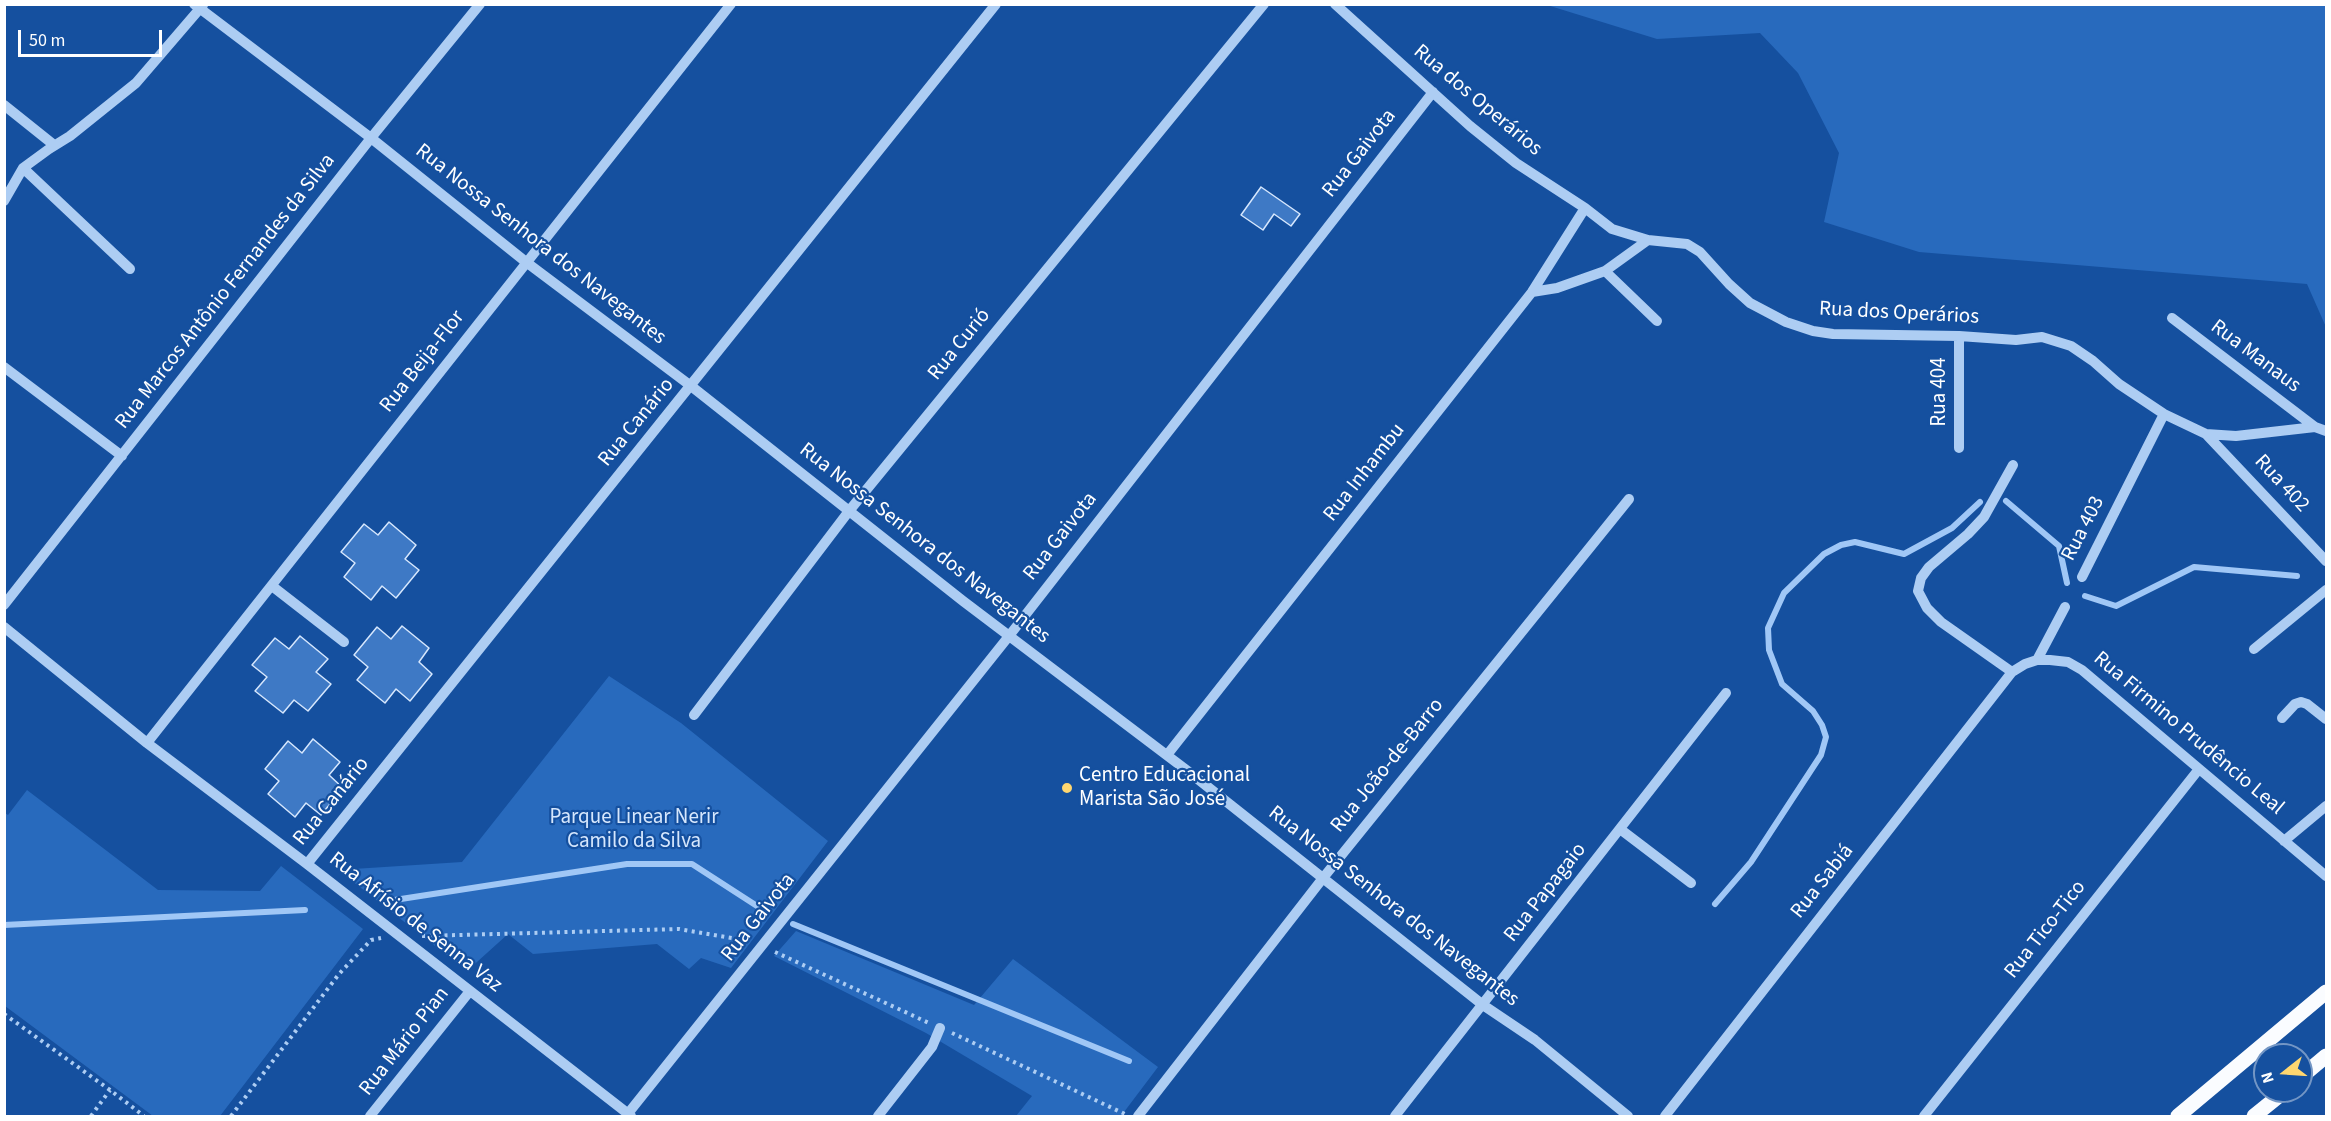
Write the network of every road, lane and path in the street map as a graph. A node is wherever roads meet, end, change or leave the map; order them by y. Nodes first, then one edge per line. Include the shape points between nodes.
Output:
1 (480, 4) edge
2 (731, 4) edge
3 (996, 4) edge
4 (1264, 4) edge
5 (1335, 4) edge
6 (199, 6) edge
7 (1433, 92) junction
8 (4, 105) edge
9 (371, 138) junction
10 (54, 145) junction
11 (23, 168) junction
12 (4, 201) edge
13 (1585, 208) junction
14 (1648, 240) junction
15 (526, 262) junction
16 (130, 269) dead end
17 (1605, 271) junction
18 (1532, 292) junction
19 (2172, 318) dead end
20 (1657, 321) dead end
21 (1959, 336) junction
22 (4, 367) edge
23 (691, 386) junction
24 (2164, 414) junction
25 (2315, 427) junction
26 (2326, 431) edge
27 (2206, 434) junction
28 (1959, 448) dead end
29 (122, 456) junction
30 (2013, 465) dead end
31 (1629, 499) dead end
32 (849, 510) junction
33 (2326, 561) edge
34 (2082, 577) dead end
35 (272, 586) junction
36 (2326, 590) edge
37 (4, 604) edge
38 (2065, 607) dead end
39 (4, 627) edge
40 (1009, 636) junction
41 (344, 642) dead end
42 (2254, 649) dead end
43 (2037, 660) junction
44 (2012, 672) junction
45 (1726, 693) dead end
46 (694, 715) dead end
47 (2282, 718) dead end
48 (2326, 719) edge
49 (147, 743) junction
50 (1167, 755) junction
51 (2199, 769) junction
52 (2326, 806) edge
53 (1620, 829) junction
54 (2284, 841) junction
55 (307, 864) junction
56 (2326, 876) edge
57 (1323, 878) junction
58 (1691, 883) dead end
59 (399, 936) junction
60 (762, 945) junction
61 (470, 991) junction
62 (2326, 992) edge
63 (1483, 1005) junction
64 (4, 1014) edge
65 (940, 1028) dead end
66 (2326, 1056) edge
67 (2313, 1067) edge
68 (110, 1090) junction
69 (2270, 1103) edge
70 (91, 1116) edge
71 (144, 1116) edge
72 (231, 1116) edge
73 (370, 1116) edge
74 (629, 1116) edge
75 (878, 1116) edge
76 (1138, 1116) edge
77 (1395, 1116) edge
78 (1628, 1116) edge
79 (1665, 1116) edge
80 (1924, 1116) edge
81 (2178, 1116) edge
82 (2254, 1116) edge

1 - 9 street, Rua Marcos Antônio Fernandes da Silva
2 - 15 street, Rua Beija-Flor
3 - 23 street, Rua Canário
4 - 32 street, Rua Curió
5 - 7 street, Rua dos Operários
6 - 9 street, Rua Nossa Senhora dos Navegantes
6 - 10 street via 136,83
7 - 13 street, Rua dos Operários via 1493,146
7 - 40 street, Rua Gaivota
8 - 10 street
9 - 15 street, Rua Nossa Senhora dos Navegantes
9 - 29 street, Rua Marcos Antônio Fernandes da Silva
10 - 11 street
11 - 12 street
11 - 16 street
13 - 14 street, Rua dos Operários via 1612,229
13 - 18 street, Rua Inhambu
14 - 17 street
14 - 21 street, Rua dos Operários via 1687,244 1700,252 1750,303 1813,332
15 - 23 street, Rua Nossa Senhora dos Navegantes
15 - 35 street, Rua Beija-Flor
17 - 18 street via 1557,288
17 - 20 street
18 - 50 street, Rua Inhambu
19 - 25 street, Rua Manaus
21 - 24 street, Rua dos Operários via 2016,340 2042,337 2071,346
21 - 28 street, Rua 404
22 - 29 street
23 - 32 street, Rua Nossa Senhora dos Navegantes
23 - 55 street, Rua Canário
24 - 27 street, Rua dos Operários
24 - 34 street, Rua 403
25 - 26 street, Rua dos Operários
25 - 27 street, Rua dos Operários via 2236,436
27 - 33 street, Rua 402
29 - 37 street, Rua Marcos Antônio Fernandes da Silva
30 - 44 street via 1984,517 1929,567 1918,591 1927,608 1941,621
31 - 57 street, Rua João-de-Barro
32 - 40 street, Rua Nossa Senhora dos Navegantes
32 - 46 street, Rua Curió
35 - 41 street
35 - 49 street, Rua Beija-Flor
36 - 42 street
38 - 43 street
39 - 49 street, Rua Afrísio de Senna Vaz
40 - 50 street, Rua Nossa Senhora dos Navegantes
40 - 60 street, Rua Gaivota
43 - 44 street, Rua Firmino Prudêncio Leal
43 - 51 street, Rua Firmino Prudêncio Leal via 2068,662 2082,670
44 - 79 street, Rua Sabiá
45 - 53 street, Rua Papagaio
47 - 48 street via 2301,702
49 - 55 street, Rua Afrísio de Senna Vaz
50 - 57 street, Rua Nossa Senhora dos Navegantes
51 - 54 street, Rua Firmino Prudêncio Leal
51 - 80 street, Rua Tico-Tico
52 - 54 street
53 - 58 street
53 - 63 street, Rua Papagaio
54 - 56 street, Rua Firmino Prudêncio Leal
55 - 59 street, Rua Afrísio de Senna Vaz
57 - 63 street, Rua Nossa Senhora dos Navegantes
57 - 76 street, Rua João-de-Barro
59 - 60 path via 679,929
59 - 61 street, Rua Afrísio de Senna Vaz
59 - 72 path via 371,940 339,975
60 - 74 street, Rua Gaivota
61 - 73 street, Rua Mário Pian
61 - 74 street, Rua Afrísio de Senna Vaz
62 - 81 main road
63 - 77 street, Rua Papagaio
63 - 78 street, Rua Nossa Senhora dos Navegantes via 1534,1040
64 - 68 path
65 - 75 street via 933,1047
66 - 67 main road
68 - 70 path
68 - 71 path
69 - 82 main road

